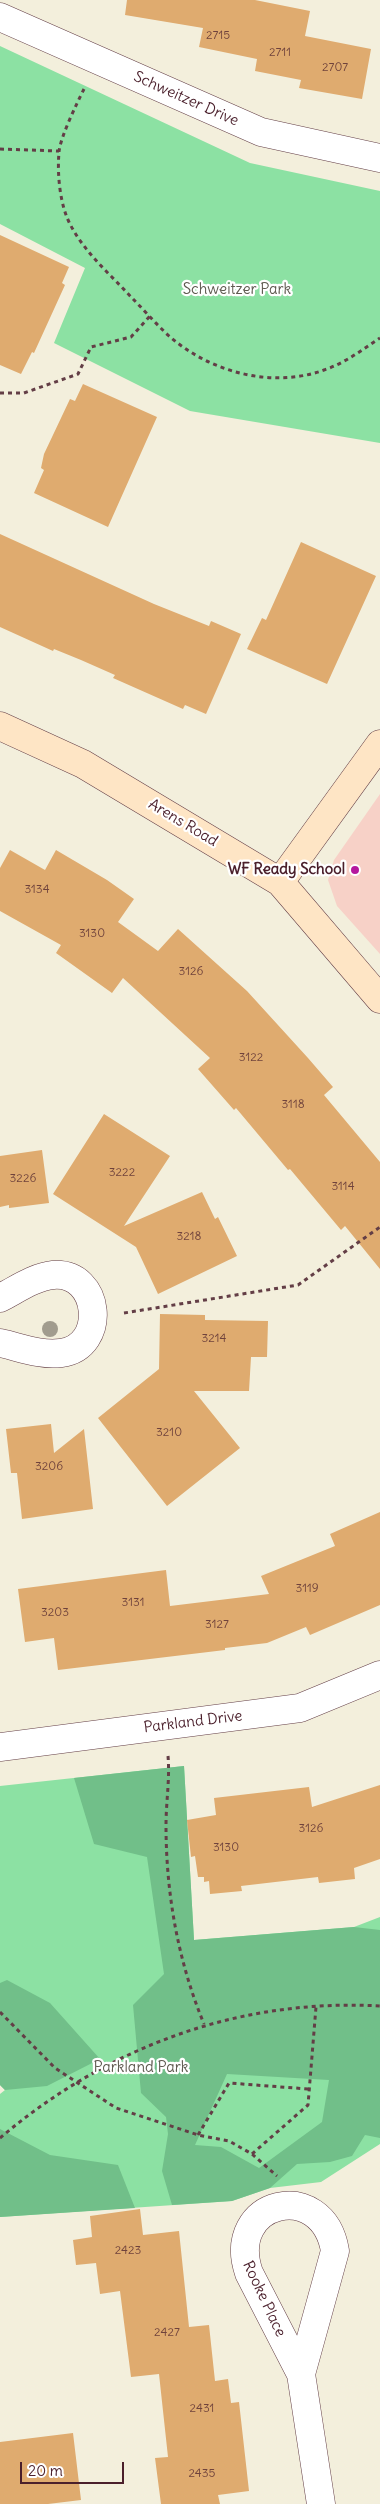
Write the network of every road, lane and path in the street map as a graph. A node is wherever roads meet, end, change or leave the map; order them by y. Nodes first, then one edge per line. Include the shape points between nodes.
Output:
1 (0, 17) edge
2 (98, 60) junction
3 (0, 149) edge
4 (59, 151) junction
5 (380, 158) edge
6 (150, 316) junction
7 (380, 338) edge
8 (0, 393) edge
9 (0, 726) edge
10 (380, 744) edge
11 (280, 882) junction
12 (380, 999) edge
13 (380, 1227) edge
14 (0, 1298) edge
15 (94, 1318) junction
16 (0, 1343) edge
17 (380, 1676) edge
18 (164, 1726) junction
19 (0, 1747) edge
20 (380, 2006) edge
21 (316, 2007) junction
22 (0, 2012) edge
23 (204, 2024) junction
24 (75, 2082) junction
25 (308, 2089) junction
26 (198, 2135) junction
27 (0, 2138) edge
28 (252, 2154) junction
29 (285, 2206) junction
30 (301, 2374) junction
31 (321, 2504) edge

1 - 2 street, Schweitzer Drive
2 - 4 path
2 - 5 street, Schweitzer Drive via 261,132
3 - 4 path
4 - 6 path via 63,205 71,226 91,255
6 - 7 path via 192,352 242,374 270,378 301,377 325,370
6 - 8 path via 131,337 91,347 78,374 24,393
9 - 11 street, Arens Road via 83,764
10 - 11 street
11 - 12 street, Arens Road
13 - 15 path via 298,1285
14 - 15 street via 42,1277 55,1275 80,1284 94,1306
15 - 16 street via 84,1341 62,1353
17 - 18 street, Parkland Drive via 300,1708
18 - 19 street, Parkland Drive
18 - 23 path via 169,1769 166,1825 169,1879 176,1938 189,1987
20 - 21 path
21 - 23 path via 292,2007
21 - 25 path
22 - 24 path via 55,2068
23 - 24 path via 116,2060
24 - 26 path via 116,2108
24 - 27 path
25 - 26 path via 229,2083
25 - 28 path via 308,2105
26 - 28 path via 228,2141
28 - 29 path via 284,2182
29 - 30 street, Rooke Place via 300,2207 314,2213 333,2236 335,2251
29 - 30 street, Rooke Place via 271,2209 253,2224 243,2244 244,2259 248,2273
30 - 31 street, Rooke Place

